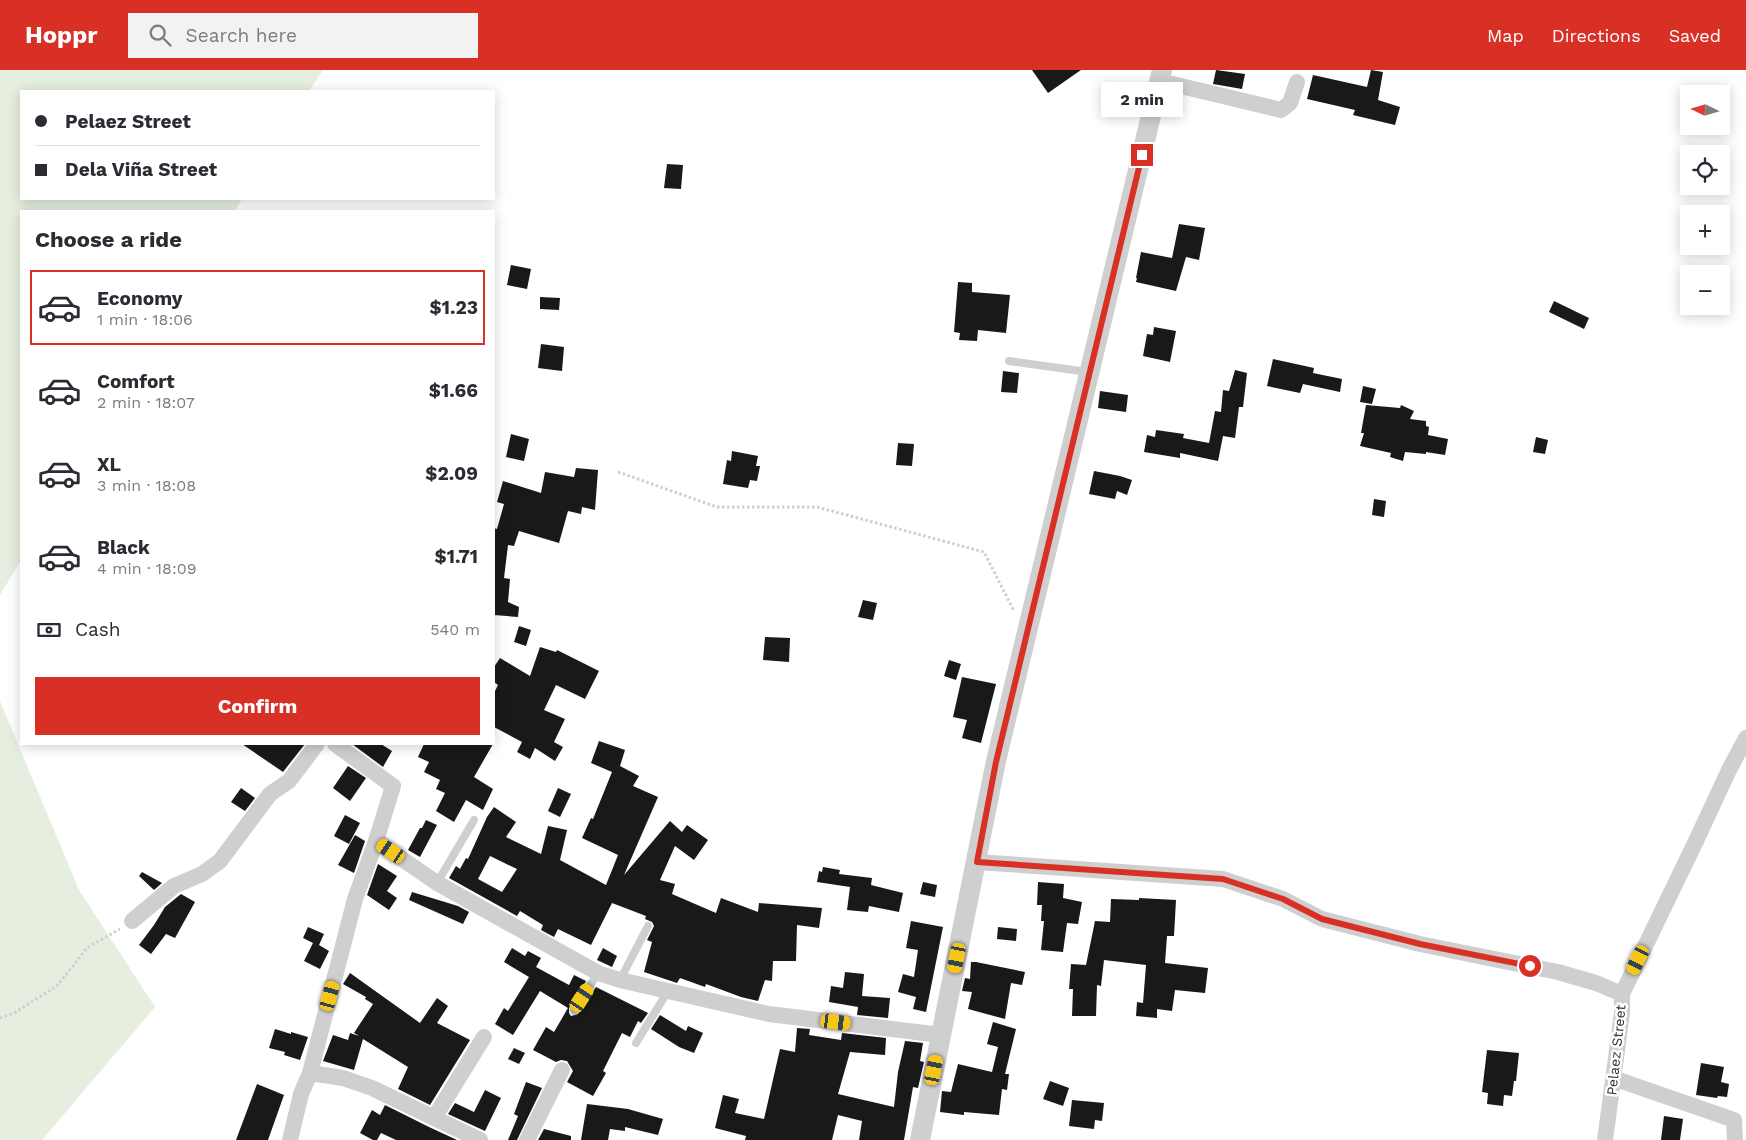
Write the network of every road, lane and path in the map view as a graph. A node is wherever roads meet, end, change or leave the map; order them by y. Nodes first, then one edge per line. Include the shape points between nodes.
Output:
1 (1161, 75) edge
2 (1298, 82) dead end
3 (1009, 361) dead end
4 (1090, 373) junction
5 (618, 472) dead end
6 (1026, 637) junction
7 (1746, 738) edge
8 (316, 745) edge
9 (336, 745) edge
10 (474, 820) dead end
11 (376, 841) junction
12 (977, 862) junction
13 (437, 883) junction
14 (132, 921) joint
15 (648, 926) dead end
16 (598, 973) junction
17 (620, 980) junction
18 (668, 991) junction
19 (1622, 994) junction
20 (574, 1011) dead end
21 (0, 1018) edge
22 (942, 1036) junction
23 (484, 1037) dead end
24 (636, 1043) dead end
25 (562, 1070) dead end
26 (310, 1073) junction
27 (1613, 1078) junction
28 (434, 1118) junction
29 (290, 1140) edge
30 (480, 1140) edge
31 (527, 1140) edge
32 (920, 1140) edge
33 (1605, 1140) edge
34 (1735, 1140) edge

1 - 2 street via 1281,110 1290,103
1 - 4 street
3 - 4 lane
4 - 6 street
5 - 6 path via 717,507 817,507 984,552
6 - 12 street via 996,762
7 - 19 street
8 - 14 street via 289,781 270,794 220,861 202,874 174,886
9 - 11 street via 393,786
10 - 13 lane
11 - 13 street
11 - 26 street via 355,899
12 - 19 street, Pelaez Street via 1223,879 1283,899 1322,919 1420,944 1558,972
12 - 22 street
13 - 16 street
14 - 21 path via 87,948 57,986
15 - 17 lane
16 - 17 street
16 - 20 lane
17 - 18 street
18 - 22 street via 769,1014
18 - 24 lane
19 - 27 street, Pelaez Street
22 - 32 street
23 - 28 street
25 - 31 street
26 - 28 street via 343,1078 372,1088
26 - 29 street via 301,1094
27 - 33 street, Pelaez Street
27 - 34 street via 1734,1120
28 - 30 street

